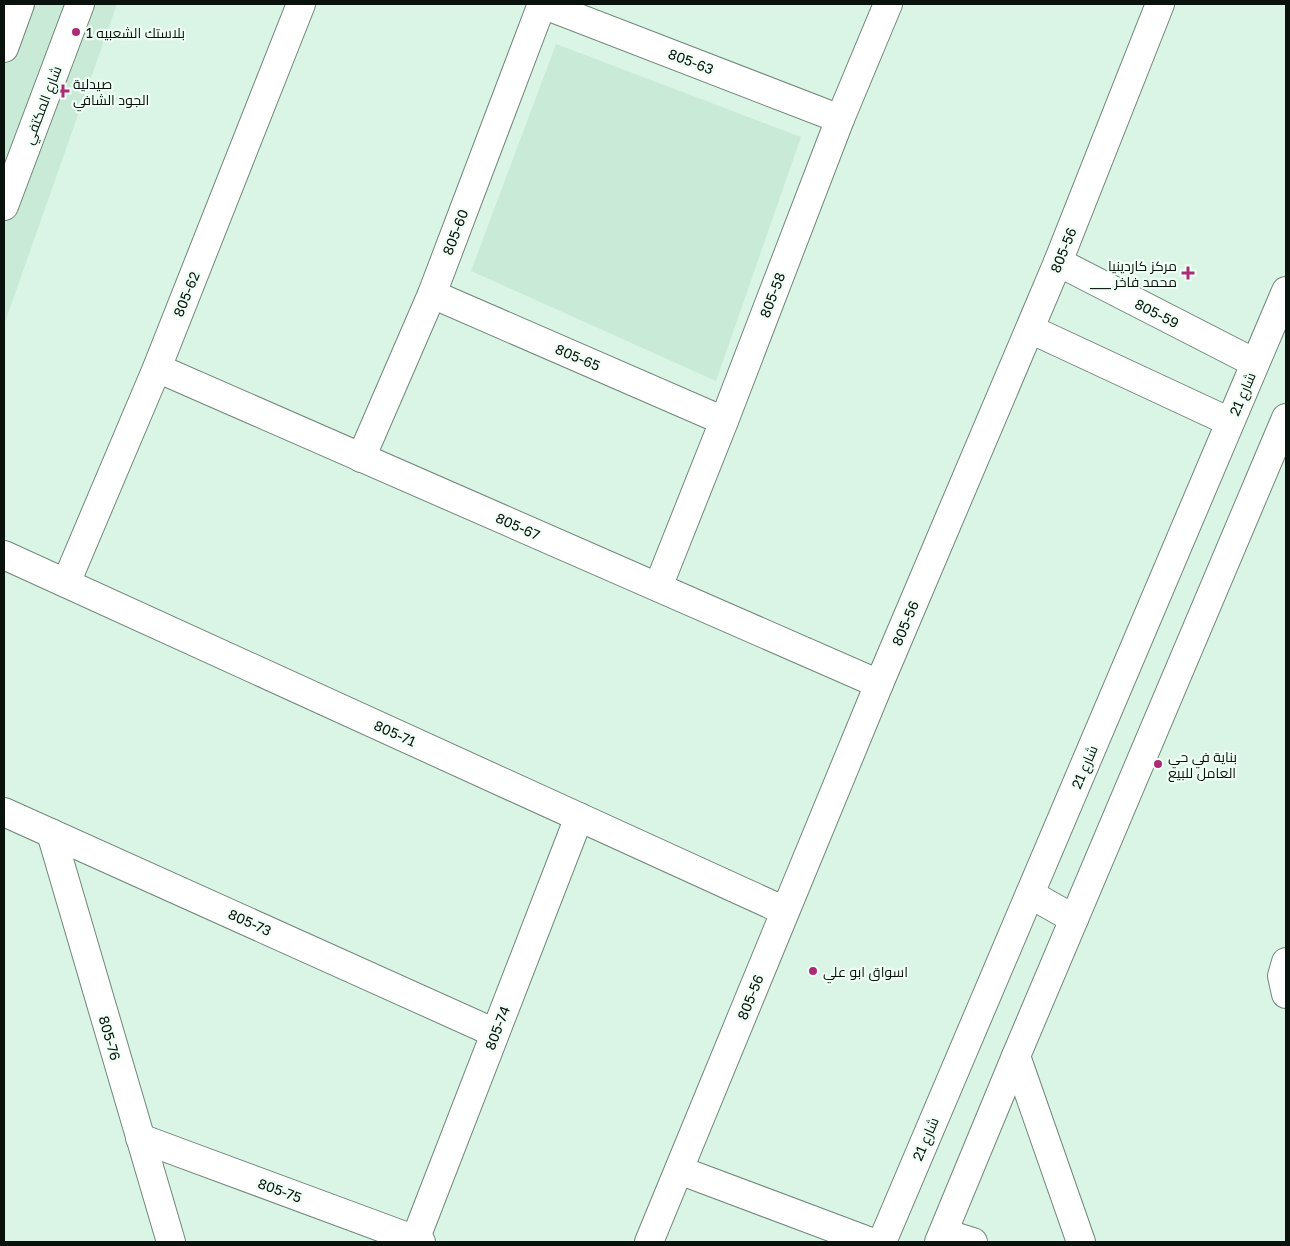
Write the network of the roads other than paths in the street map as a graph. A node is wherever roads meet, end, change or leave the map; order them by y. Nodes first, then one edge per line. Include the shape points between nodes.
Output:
1 (20, 4) edge
2 (80, 4) edge
3 (301, 4) edge
4 (542, 4) edge
5 (888, 4) edge
6 (1156, 5) edge
7 (4, 48) edge
8 (840, 119) junction
9 (4, 206) edge
10 (1058, 262) junction
11 (1286, 291) edge
12 (432, 294) junction
13 (1030, 330) junction
14 (1256, 363) junction
15 (157, 368) junction
16 (1286, 418) edge
17 (724, 420) junction
18 (1230, 422) junction
19 (361, 458) junction
20 (4, 555) edge
21 (66, 583) junction
22 (658, 587) junction
23 (879, 684) junction
24 (4, 812) edge
25 (579, 817) junction
26 (50, 833) junction
27 (1030, 894) junction
28 (786, 911) junction
29 (1074, 919) junction
30 (1286, 962) edge
31 (1286, 994) edge
32 (495, 1033) junction
33 (1016, 1056) junction
34 (140, 1138) junction
35 (679, 1170) junction
36 (941, 1237) edge
37 (418, 1241) edge
38 (171, 1242) edge
39 (649, 1242) edge
40 (871, 1242) edge
41 (882, 1242) edge
42 (973, 1242) edge
43 (1081, 1242) edge

1 - 7 street
2 - 9 street, شارع المكتفي
3 - 15 street, 805-62
4 - 8 street, 805-63
4 - 12 street, 805-60
5 - 8 street, 805-58
6 - 10 street, 805-56
8 - 17 street, 805-58
10 - 13 street, 805-56
10 - 14 street, 805-59
11 - 14 street, شارع 21
12 - 17 street, 805-65
12 - 19 street, 805-60
13 - 18 street
13 - 23 street, 805-56
14 - 18 street, شارع 21
15 - 19 street, 805-67
15 - 21 street, 805-62
16 - 29 street
17 - 22 street, 805-58
18 - 27 street, شارع 21
19 - 22 street, 805-67
20 - 21 street, 805-71
21 - 25 street, 805-71
22 - 23 street, 805-67
23 - 28 street, 805-56
24 - 26 street, 805-73
25 - 28 street, 805-71
25 - 32 street, 805-74
26 - 32 street, 805-73
26 - 34 street, 805-76
27 - 29 street
27 - 41 street, شارع 21
28 - 35 street, 805-56
29 - 33 street
30 - 31 street via 1282,976
32 - 37 street, 805-74
33 - 36 street
33 - 43 street
34 - 37 street, 805-75
34 - 38 street, 805-76
35 - 39 street, 805-56
35 - 40 street
36 - 42 street

